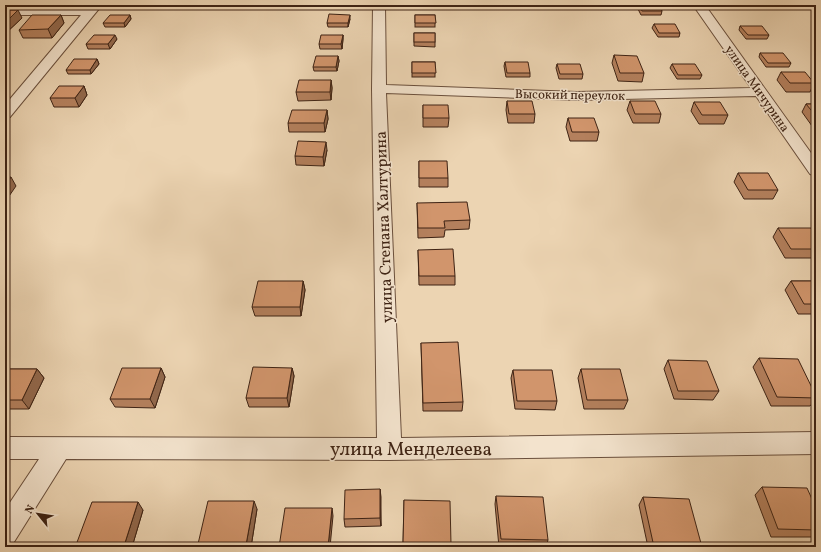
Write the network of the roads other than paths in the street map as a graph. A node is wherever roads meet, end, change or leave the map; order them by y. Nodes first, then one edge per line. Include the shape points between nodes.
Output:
1 (379, 5) edge
2 (700, 5) edge
3 (94, 8) edge
4 (5, 12) edge
5 (379, 89) junction
6 (761, 92) junction
7 (5, 114) edge
8 (816, 171) edge
9 (816, 443) edge
10 (5, 448) edge
11 (60, 448) junction
12 (389, 449) junction
13 (5, 533) edge

1 - 5 street, улица Степана Халтурина
2 - 6 street, улица Мичурина
3 - 4 street
3 - 7 street
5 - 6 street, Высокий переулок via 577,96
5 - 12 street, улица Степана Халтурина
6 - 8 street, улица Мичурина
9 - 12 street, улица Менделеева
10 - 11 street, улица Менделеева
11 - 12 street, улица Менделеева
11 - 13 street

